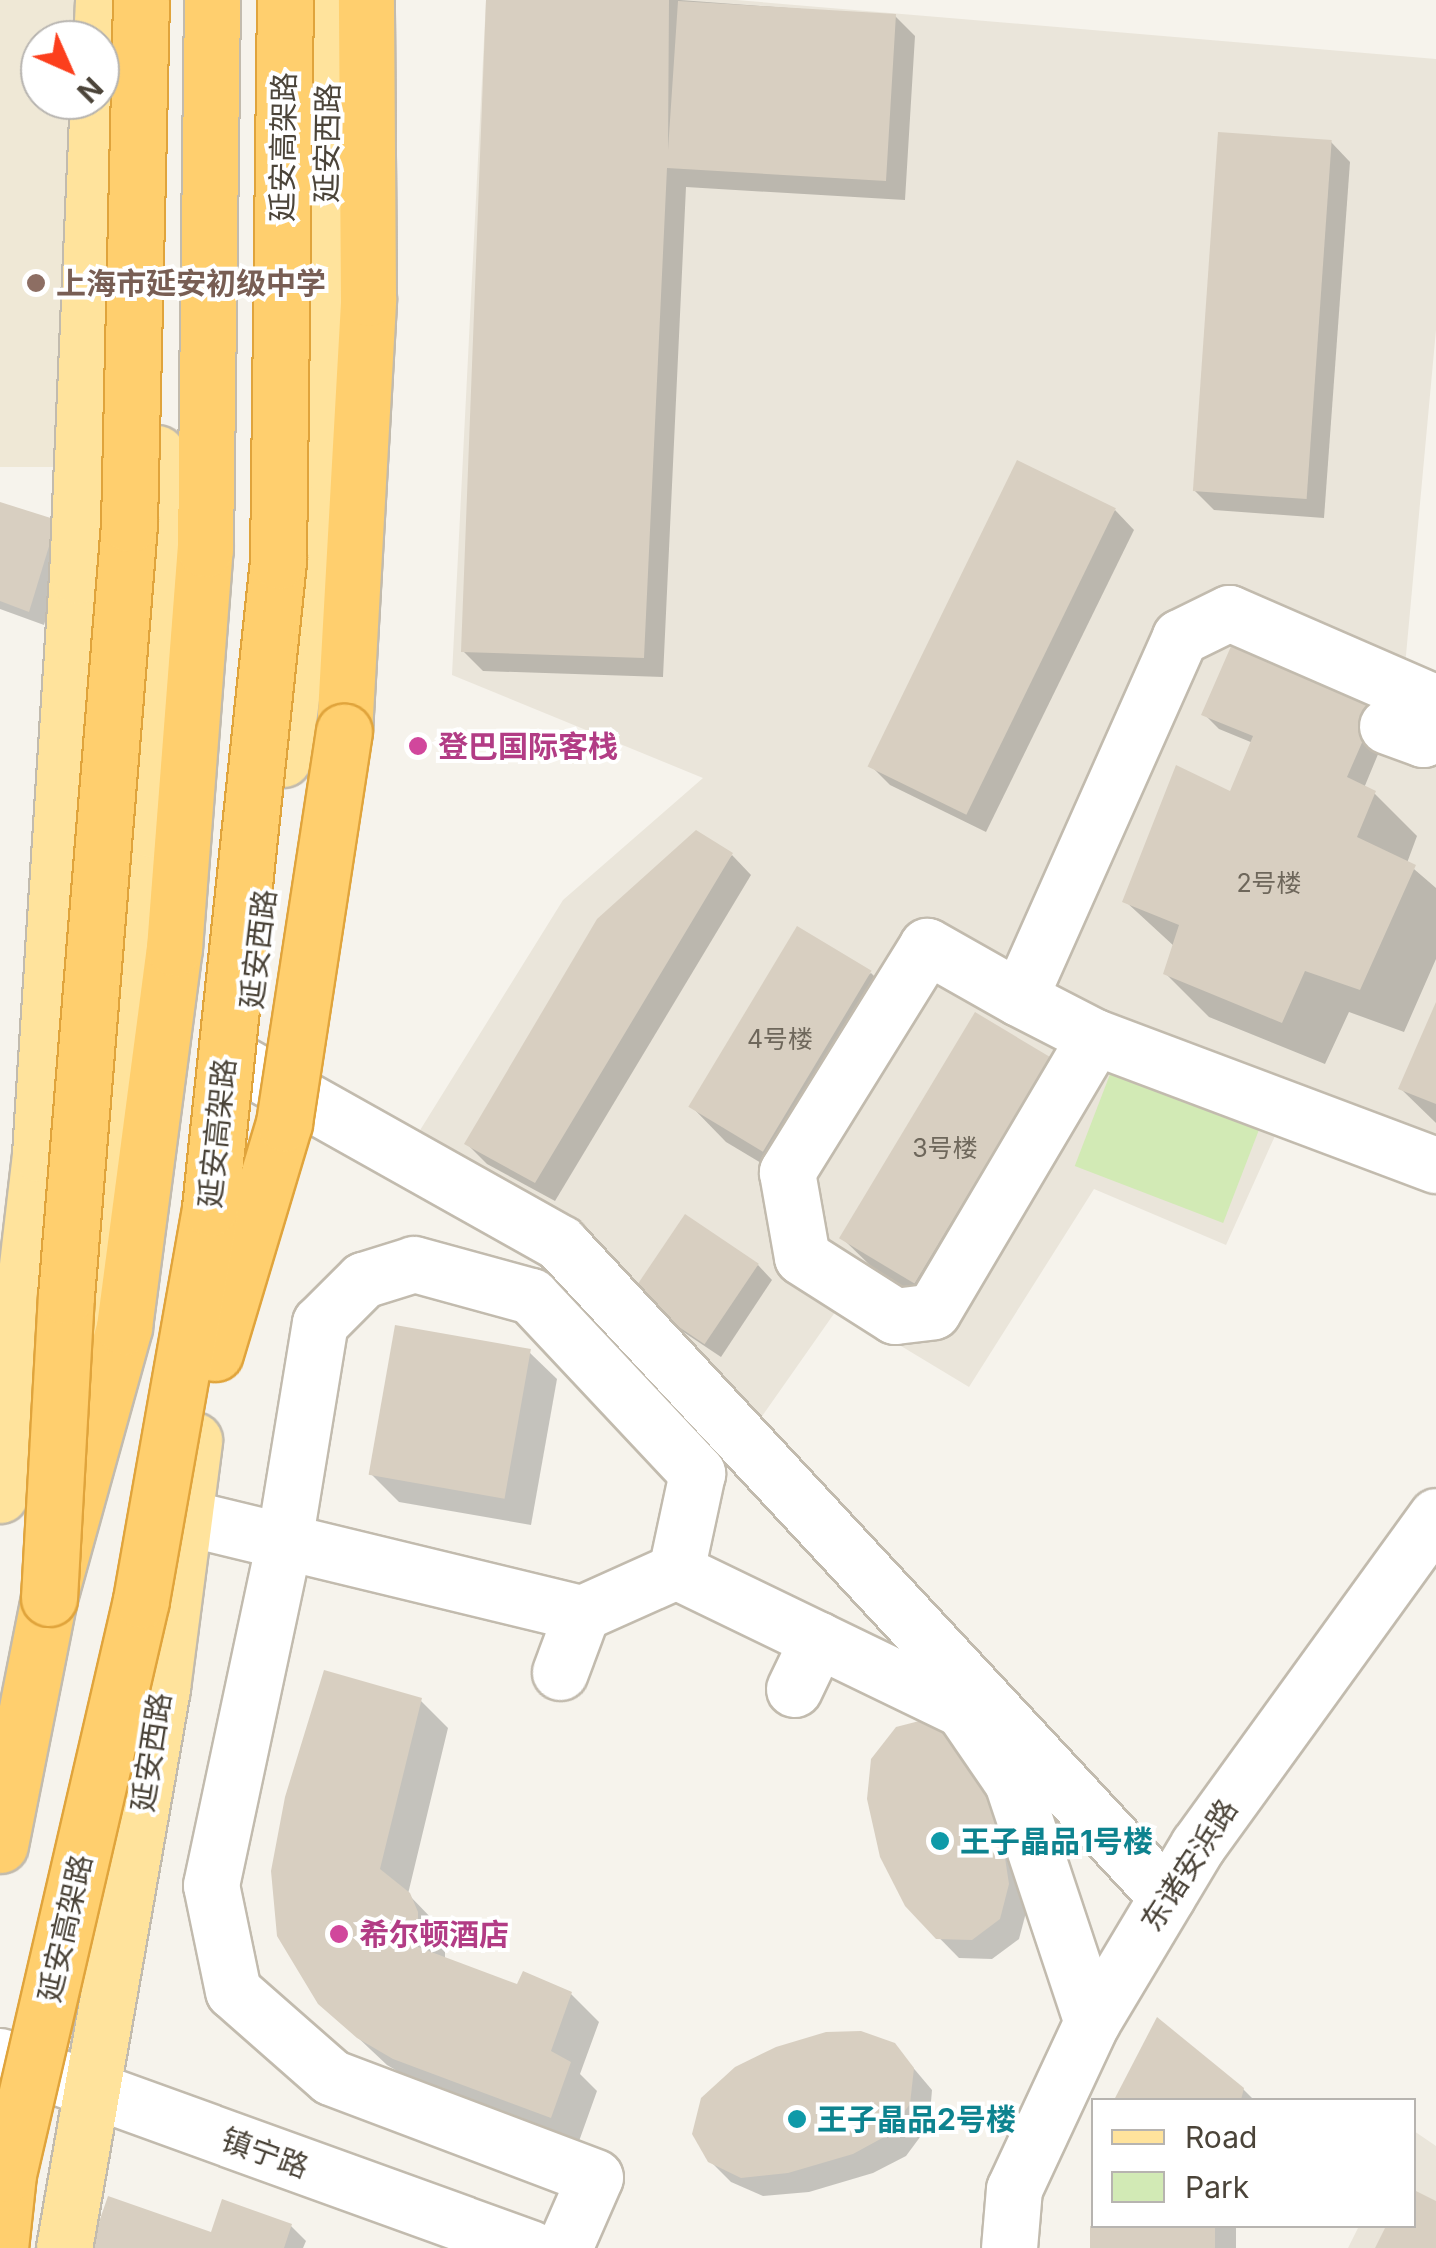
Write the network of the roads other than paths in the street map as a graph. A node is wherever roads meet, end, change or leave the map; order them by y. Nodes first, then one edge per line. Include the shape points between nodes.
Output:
1 (141, 0) edge
2 (162, 0) edge
3 (212, 0) edge
4 (285, 0) edge
5 (329, 0) edge
6 (366, 0) edge
7 (97, 120) edge
8 (1420, 721) edge
9 (68, 726) junction
10 (154, 728) junction
11 (1019, 998) junction
12 (1094, 1037) junction
13 (47, 1044) junction
14 (1230, 1051) dead end
15 (125, 1056) junction
16 (243, 1066) junction
17 (1317, 1120) junction
18 (1436, 1165) edge
19 (0, 1496) edge
20 (1436, 1516) edge
21 (184, 1518) junction
22 (284, 1542) junction
23 (676, 1571) junction
24 (1419, 1575) edge
25 (49, 1598) junction
26 (141, 1600) junction
27 (582, 1613) junction
28 (818, 1639) junction
29 (560, 1672) dead end
30 (794, 1689) dead end
31 (0, 1796) edge
32 (0, 1844) edge
33 (1167, 1897) junction
34 (1092, 2022) junction
35 (0, 2056) edge
36 (94, 2091) junction
37 (0, 2248) edge
38 (64, 2248) edge
39 (530, 2248) edge
40 (564, 2248) edge
41 (1009, 2248) edge

1 - 25 highway, bridge via 129,524 66,1296
2 - 10 main road
3 - 25 highway, bridge via 205,549 174,948 124,1327
4 - 26 highway, 延安高架路, bridge via 278,561 210,1208
5 - 16 main road, 延安西路 via 322,462
6 - 26 highway, bridge via 368,298 344,732 284,1123
7 - 9 main road
8 - 11 street via 1429,700 1229,613 1180,636
9 - 10 main road
9 - 13 main road
10 - 15 main road via 153,830
11 - 12 street
11 - 12 street via 927,946 786,1172 802,1256 895,1316 933,1310
12 - 17 street
13 - 15 main road
13 - 19 main road
14 - 17 street via 1299,1077
15 - 31 main road via 79,1434
16 - 21 main road, 延安西路
16 - 33 street via 560,1243
17 - 18 street
20 - 24 street, 东诸安浜路
21 - 22 street
21 - 36 main road, 延安西路
22 - 23 street via 320,1323 363,1280 414,1264 531,1296 696,1474
22 - 27 street
22 - 40 street via 210,1885 234,1991 331,2077 595,2177
23 - 27 street
23 - 28 street
24 - 33 street, 东诸安浜路 via 1198,1845
25 - 32 highway
26 - 37 highway, 延安高架路, bridge via 8,2174
27 - 29 street
28 - 30 street
28 - 34 street via 962,1708 1012,1782
33 - 34 street, 东诸安浜路
34 - 41 street, 东诸安浜路 via 1014,2189
35 - 36 street, 镇宁路
36 - 38 main road, 延安西路
36 - 39 street, 镇宁路

